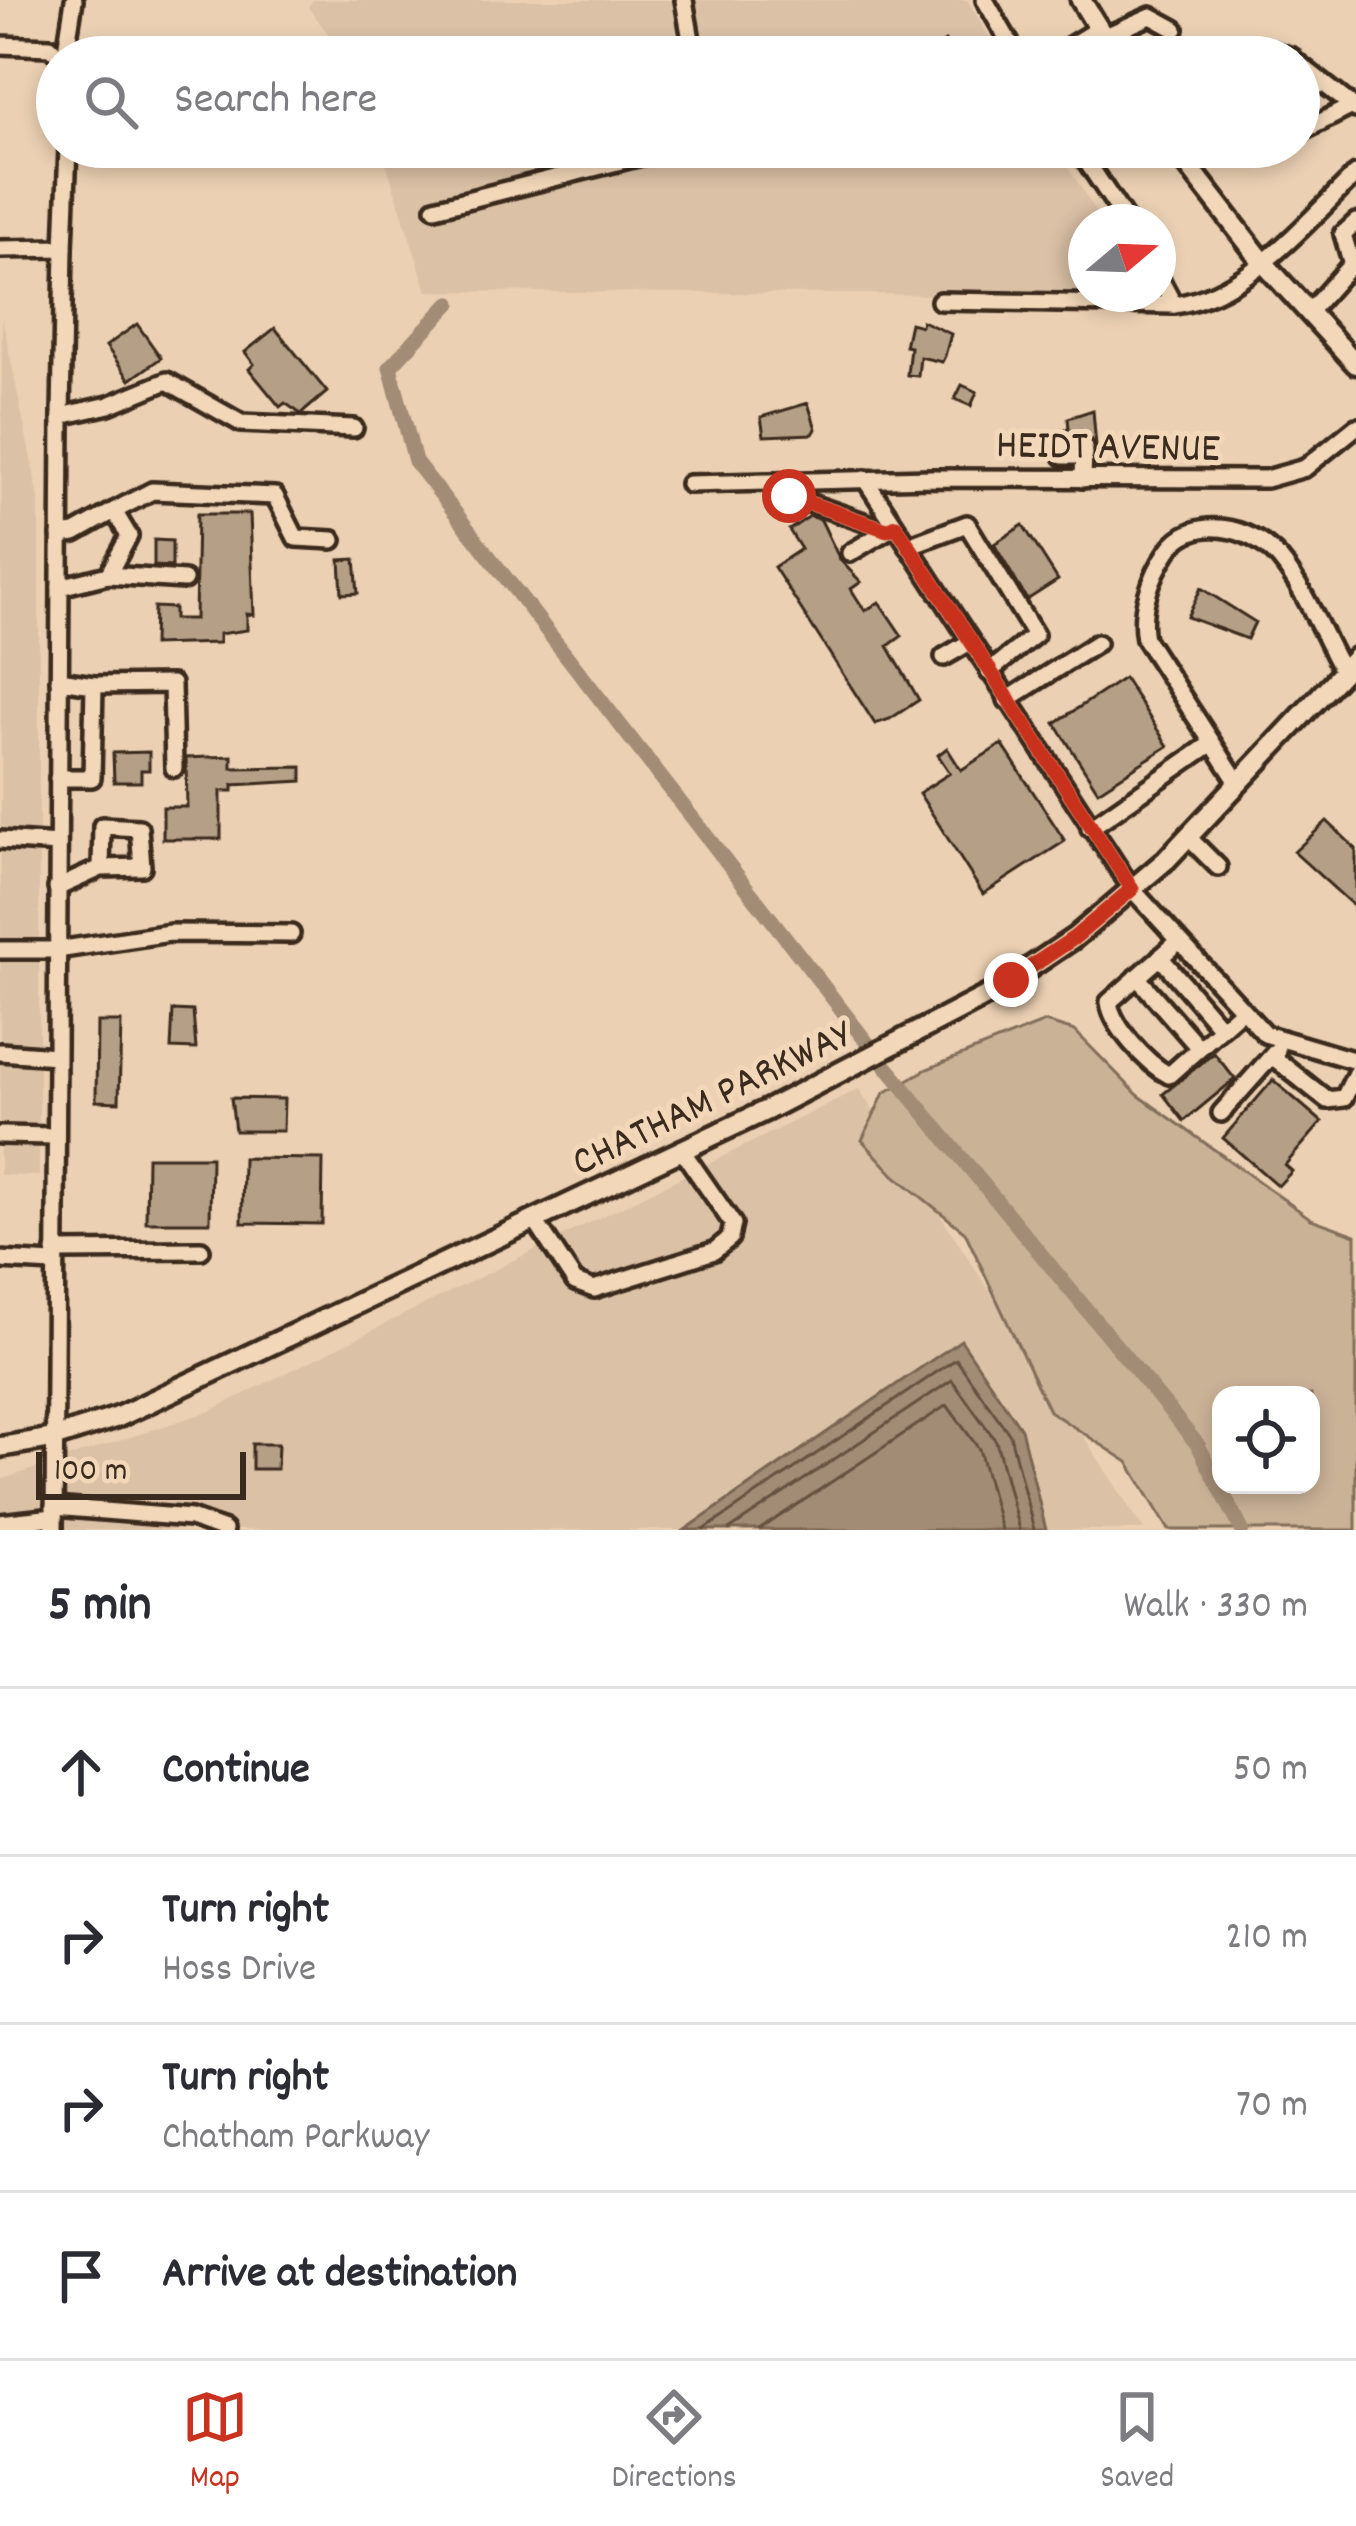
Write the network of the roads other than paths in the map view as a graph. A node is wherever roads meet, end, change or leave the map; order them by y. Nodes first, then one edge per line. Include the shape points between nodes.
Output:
1 (74, 0) edge
2 (684, 0) edge
3 (986, 0) edge
4 (1082, 0) edge
5 (1149, 8) edge
6 (1175, 29) dead end
7 (1101, 33) junction
8 (66, 36) edge
9 (690, 36) edge
10 (1006, 36) edge
11 (1095, 36) edge
12 (1103, 36) edge
13 (0, 45) edge
14 (36, 46) edge
15 (1322, 84) edge
16 (1353, 108) edge
17 (1320, 123) edge
18 (67, 168) edge
19 (594, 168) edge
20 (1091, 168) edge
21 (1190, 168) edge
22 (1356, 174) edge
23 (1115, 204) edge
24 (436, 208) dead end
25 (1356, 222) edge
26 (64, 248) junction
27 (0, 249) edge
28 (1262, 261) junction
29 (1354, 265) edge
30 (940, 302) dead end
31 (1068, 304) edge
32 (1176, 305) edge
33 (1308, 313) junction
34 (1356, 364) edge
35 (61, 416) junction
36 (1356, 427) edge
37 (355, 428) dead end
38 (1061, 448) dead end
39 (866, 479) junction
40 (1083, 479) junction
41 (689, 484) dead end
42 (789, 496) dead end
43 (114, 511) junction
44 (891, 528) junction
45 (60, 535) junction
46 (333, 540) dead end
47 (908, 546) junction
48 (850, 553) dead end
49 (108, 575) junction
50 (184, 580) dead end
51 (60, 587) junction
52 (970, 642) junction
53 (1096, 643) dead end
54 (944, 657) dead end
55 (1349, 665) edge
56 (989, 672) junction
57 (59, 680) junction
58 (94, 685) junction
59 (1007, 700) junction
60 (1212, 743) junction
61 (174, 768) dead end
62 (58, 778) junction
63 (1239, 784) junction
64 (1090, 829) junction
65 (1190, 838) junction
66 (0, 841) edge
67 (58, 844) junction
68 (1218, 867) dead end
69 (101, 868) dead end
70 (57, 888) junction
71 (1132, 889) junction
72 (291, 934) dead end
73 (1178, 941) junction
74 (0, 950) edge
75 (56, 950) junction
76 (1160, 957) junction
77 (1137, 977) junction
78 (1242, 1010) junction
79 (1221, 1028) junction
80 (1199, 1048) junction
81 (1277, 1050) junction
82 (0, 1052) edge
83 (56, 1056) junction
84 (1356, 1061) edge
85 (1356, 1073) edge
86 (1221, 1113) dead end
87 (0, 1135) edge
88 (56, 1136) junction
89 (681, 1150) junction
90 (534, 1219) junction
91 (200, 1250) dead end
92 (1, 1256) edge
93 (54, 1257) junction
94 (53, 1438) junction
95 (0, 1447) edge
96 (54, 1518) edge
97 (0, 1523) edge
98 (224, 1530) edge

1 - 8 street
2 - 9 street
3 - 10 street
4 - 7 main road
5 - 6 street
5 - 7 street
7 - 11 street
7 - 12 main road
13 - 14 street
15 - 16 street
16 - 17 street
18 - 26 street
19 - 24 street
20 - 23 street
21 - 28 main road
22 - 28 street
25 - 29 street via 1343,234
26 - 27 street
26 - 35 street
28 - 32 street via 1201,301
28 - 33 main road
29 - 33 street
30 - 31 street
33 - 34 main road
35 - 37 street via 167,381 241,423
35 - 45 street
36 - 40 street, HEIDT AVENUE via 1305,468 1266,479
38 - 40 street via 1064,456 1084,451
39 - 40 street, HEIDT AVENUE
39 - 41 street, HEIDT AVENUE
39 - 44 street
42 - 44 street
43 - 45 street
43 - 46 street via 152,491 275,496 296,538
43 - 49 street via 129,536
44 - 47 street
44 - 48 street
45 - 51 street
47 - 52 street
47 - 56 street via 967,524 1035,635
49 - 50 street
49 - 51 street
51 - 57 street
52 - 54 street
52 - 56 street
53 - 59 street
55 - 60 street via 1277,556 1228,529 1180,532 1141,617 1145,639
55 - 63 main road, CHATHAM PARKWAY
56 - 59 street
57 - 58 street
57 - 62 street
58 - 61 street via 172,684
58 - 62 street via 92,778
59 - 64 street
60 - 63 street
60 - 64 street
62 - 67 street
63 - 65 main road, CHATHAM PARKWAY
64 - 71 street
65 - 68 street
65 - 71 main road, CHATHAM PARKWAY
66 - 67 street
67 - 70 street
69 - 70 street
70 - 75 street
71 - 73 street
71 - 89 main road, CHATHAM PARKWAY via 1074,938 954,1014
72 - 75 street via 170,932
73 - 76 street
73 - 78 street
74 - 75 street
75 - 83 street
76 - 77 street
76 - 79 street
77 - 80 street
77 - 80 street via 1109,1001 1111,1015 1146,1056 1169,1075
78 - 79 street
78 - 81 street
79 - 80 street
81 - 84 street
81 - 85 street via 1328,1100 1344,1098
81 - 86 street
82 - 83 street
83 - 88 street
87 - 88 street
88 - 93 street
89 - 90 main road, CHATHAM PARKWAY
89 - 90 street via 733,1224 714,1251 594,1289 575,1282
90 - 94 main road, CHATHAM PARKWAY via 118,1417
91 - 93 street
92 - 93 street
93 - 94 street
94 - 95 main road, CHATHAM PARKWAY
94 - 96 street
96 - 97 street
96 - 98 street via 191,1518

